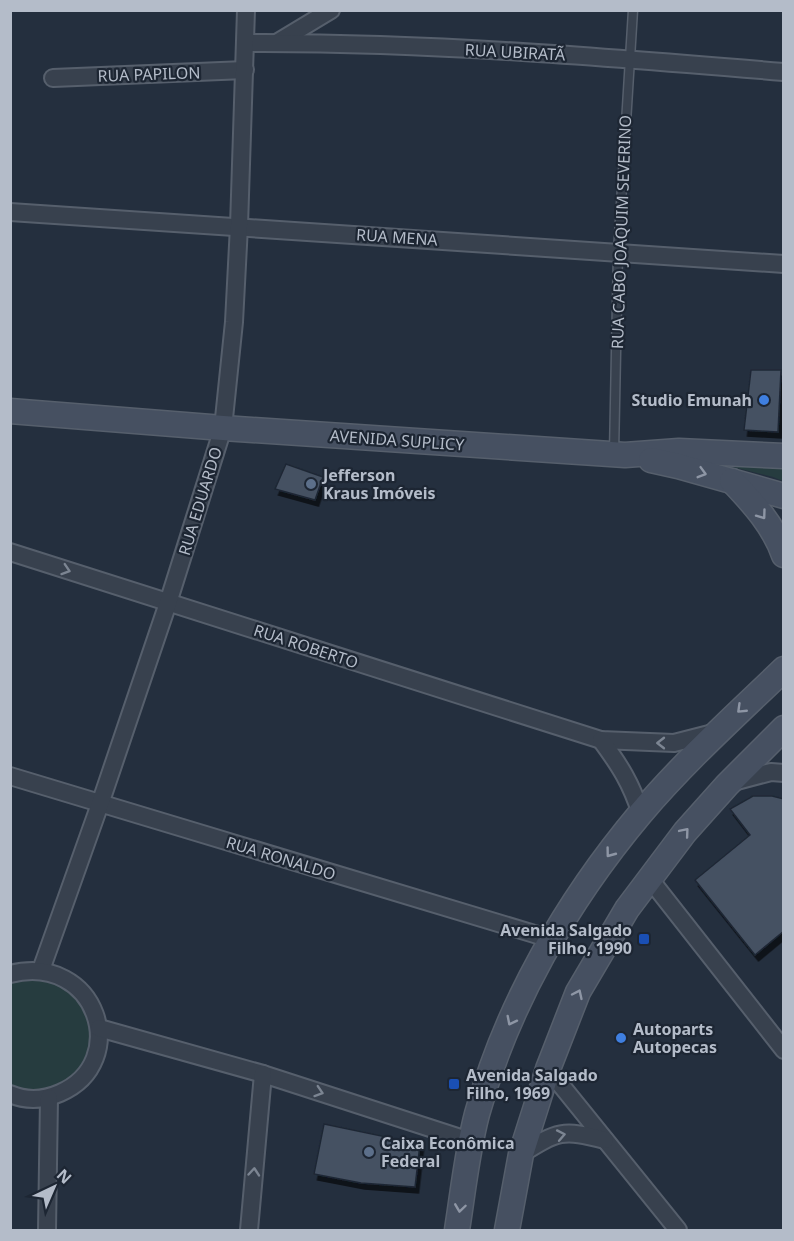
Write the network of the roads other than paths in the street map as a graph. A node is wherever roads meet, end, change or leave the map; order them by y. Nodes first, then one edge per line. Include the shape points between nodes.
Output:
1 (246, 10) edge
2 (332, 10) edge
3 (633, 10) edge
4 (247, 43) junction
5 (276, 43) junction
6 (629, 59) junction
7 (245, 70) junction
8 (783, 72) edge
9 (53, 78) dead end
10 (10, 212) edge
11 (239, 226) junction
12 (618, 252) junction
13 (783, 264) edge
14 (10, 411) edge
15 (223, 428) junction
16 (619, 454) junction
17 (783, 456) edge
18 (732, 481) junction
19 (783, 496) edge
20 (10, 552) edge
21 (783, 555) edge
22 (168, 603) junction
23 (783, 669) edge
24 (783, 728) edge
25 (718, 732) junction
26 (601, 740) junction
27 (783, 773) edge
28 (10, 776) edge
29 (727, 784) junction
30 (100, 804) junction
31 (641, 814) junction
32 (649, 878) junction
33 (551, 939) junction
34 (41, 970) junction
35 (10, 974) edge
36 (99, 1028) junction
37 (783, 1050) edge
38 (548, 1069) junction
39 (263, 1074) junction
40 (10, 1094) edge
41 (49, 1098) junction
42 (605, 1140) junction
43 (470, 1141) junction
44 (521, 1154) junction
45 (46, 1230) edge
46 (249, 1230) edge
47 (457, 1230) edge
48 (507, 1230) edge
49 (678, 1230) edge

1 - 4 street, RUA EDUARDO
2 - 5 street
3 - 6 lane, RUA CABO JOAQUIM SEVERINO
4 - 5 street, RUA UBIRATÃ
4 - 7 street, RUA EDUARDO
5 - 6 street, RUA UBIRATÃ
6 - 8 street, RUA UBIRATÃ
6 - 12 lane, RUA CABO JOAQUIM SEVERINO
7 - 9 street, RUA PAPILON
7 - 11 street, RUA EDUARDO
10 - 11 street, RUA MENA
11 - 12 street, RUA MENA
11 - 15 street, RUA EDUARDO
12 - 13 street, RUA MENA
12 - 16 lane, RUA CABO JOAQUIM SEVERINO
14 - 15 main road, AVENIDA SUPLICY
15 - 16 main road, AVENIDA SUPLICY
15 - 22 street, RUA EDUARDO
16 - 17 main road, AVENIDA SUPLICY via 679,451
16 -> 18 main road
18 - 19 main road
18 -> 21 main road via 764,517
20 -> 22 street, RUA ROBERTO
22 - 26 street, RUA ROBERTO
22 - 30 street, RUA EDUARDO
23 -> 25 main road
24 - 29 main road
25 -> 26 street, RUA ROBERTO via 674,743
25 - 31 main road
26 - 31 street via 633,789
27 - 29 street via 771,772
28 - 30 street, RUA RONALDO
32 -> 29 main road
30 - 33 street, RUA RONALDO
30 - 34 street, RUA EDUARDO
31 -> 33 main road
32 - 37 street
38 -> 32 main road via 578,992
33 -> 43 main road via 506,1030
34 - 35 street
34 - 36 street via 62,976 80,989 93,1007
36 - 39 street
36 - 41 street via 97,1051 87,1072 71,1089
38 - 42 street
38 - 44 main road
39 -> 43 street
46 -> 39 street
40 - 41 street
41 - 45 street
44 -> 42 street via 561,1133
42 - 49 street
43 -> 47 main road
44 - 48 main road

